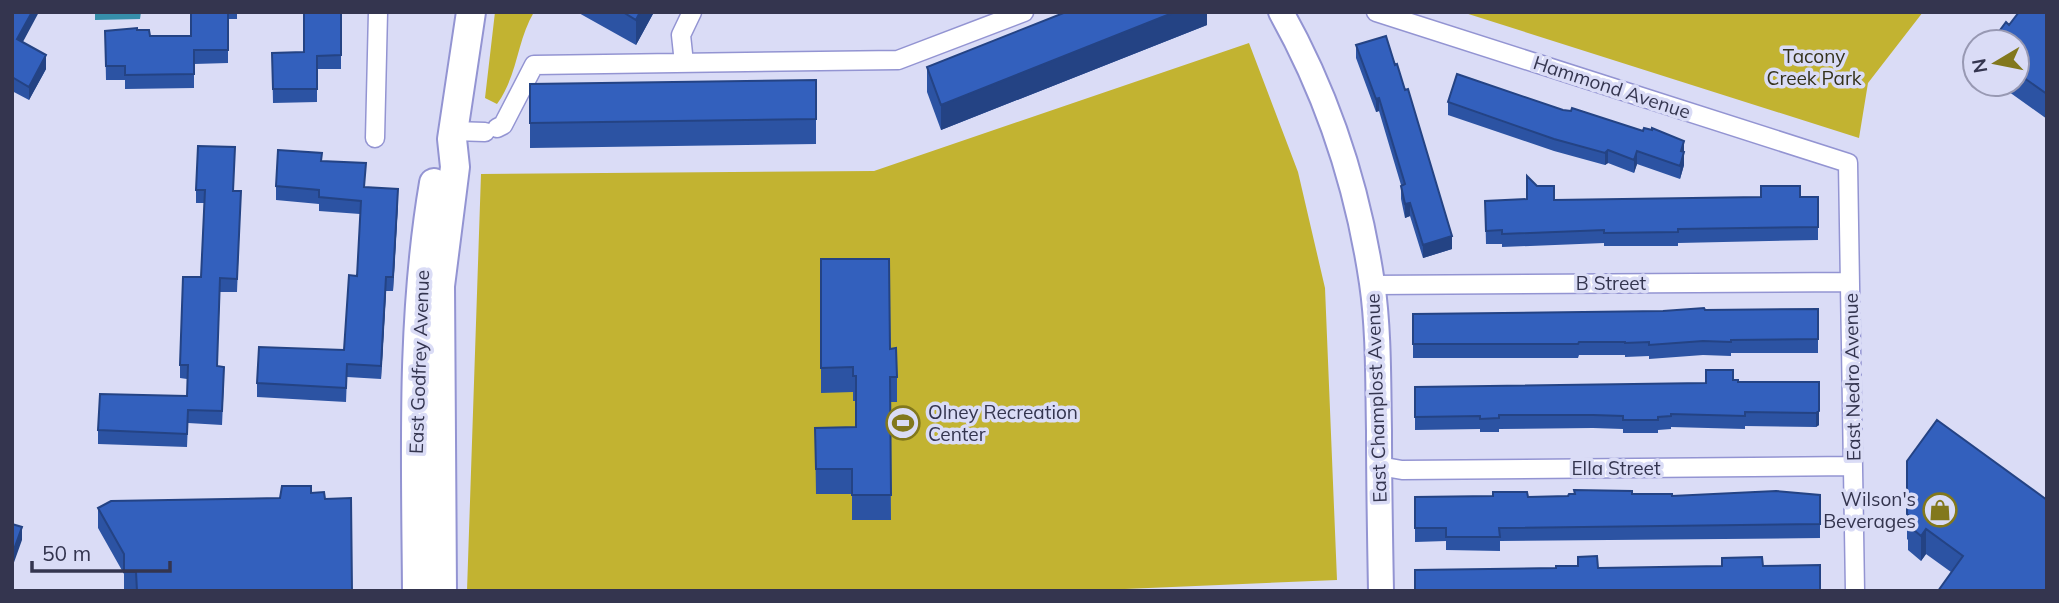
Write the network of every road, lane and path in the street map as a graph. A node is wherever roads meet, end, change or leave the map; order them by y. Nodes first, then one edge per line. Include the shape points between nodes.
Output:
1 (378, 12) edge
2 (471, 12) edge
3 (692, 12) edge
4 (1024, 12) edge
5 (1281, 12) edge
6 (1376, 12) edge
7 (684, 63) junction
8 (453, 135) junction
9 (374, 138) dead end
10 (1848, 163) joint
11 (1850, 282) junction
12 (1372, 285) junction
13 (1379, 466) junction
14 (1853, 466) junction
15 (417, 591) edge
16 (442, 591) edge
17 (1381, 591) edge
18 (1855, 591) edge

1 - 9 street
2 - 8 main road, East Godfrey Avenue
3 - 7 street via 681,36
4 - 7 street via 898,60
5 - 12 street, East Champlost Avenue via 1348,169
6 - 10 street, Hammond Avenue
7 - 8 street via 534,65 503,125
8 - 15 main road, East Godfrey Avenue via 438,162 420,288
8 - 16 main road, East Godfrey Avenue via 455,167 443,253 439,340
10 - 11 street, East Nedro Avenue
11 - 12 street, B Street
11 - 14 street, East Nedro Avenue
12 - 13 street, East Champlost Avenue
13 - 14 street, Ella Street via 1402,470
13 - 17 street, East Champlost Avenue
14 - 18 street, East Nedro Avenue

